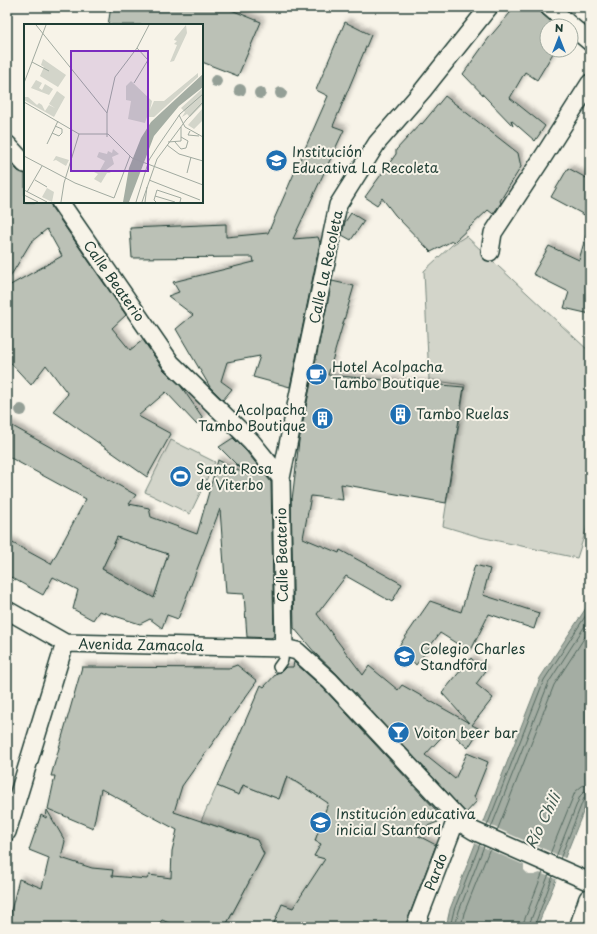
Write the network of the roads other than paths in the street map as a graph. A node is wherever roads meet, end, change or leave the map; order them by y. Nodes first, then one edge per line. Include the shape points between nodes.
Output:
1 (489, 7) edge
2 (548, 7) edge
3 (561, 18) edge
4 (579, 33) edge
5 (590, 42) edge
6 (590, 83) edge
7 (7, 144) edge
8 (24, 163) edge
9 (61, 203) edge
10 (490, 252) dead end
11 (281, 478) junction
12 (7, 610) edge
13 (65, 643) junction
14 (284, 648) junction
15 (278, 667) dead end
16 (457, 817) junction
17 (7, 832) edge
18 (590, 882) edge
19 (590, 900) edge
20 (415, 927) edge
21 (582, 927) edge

1 - 11 street, Calle La Recoleta via 377,143 338,205
2 - 3 street
4 - 5 street
6 - 10 street via 493,233
7 - 8 street
9 - 11 street, Calle Beaterio via 170,363 251,441
11 - 14 street, Calle Beaterio
12 - 13 street, Avenida Zamacola
13 - 14 street, Avenida Zamacola
13 - 17 street
14 - 15 lane via 283,660
14 - 16 street via 297,651 330,681
16 - 18 street via 461,823 474,831
16 - 20 street, Pardo
19 - 21 main road

